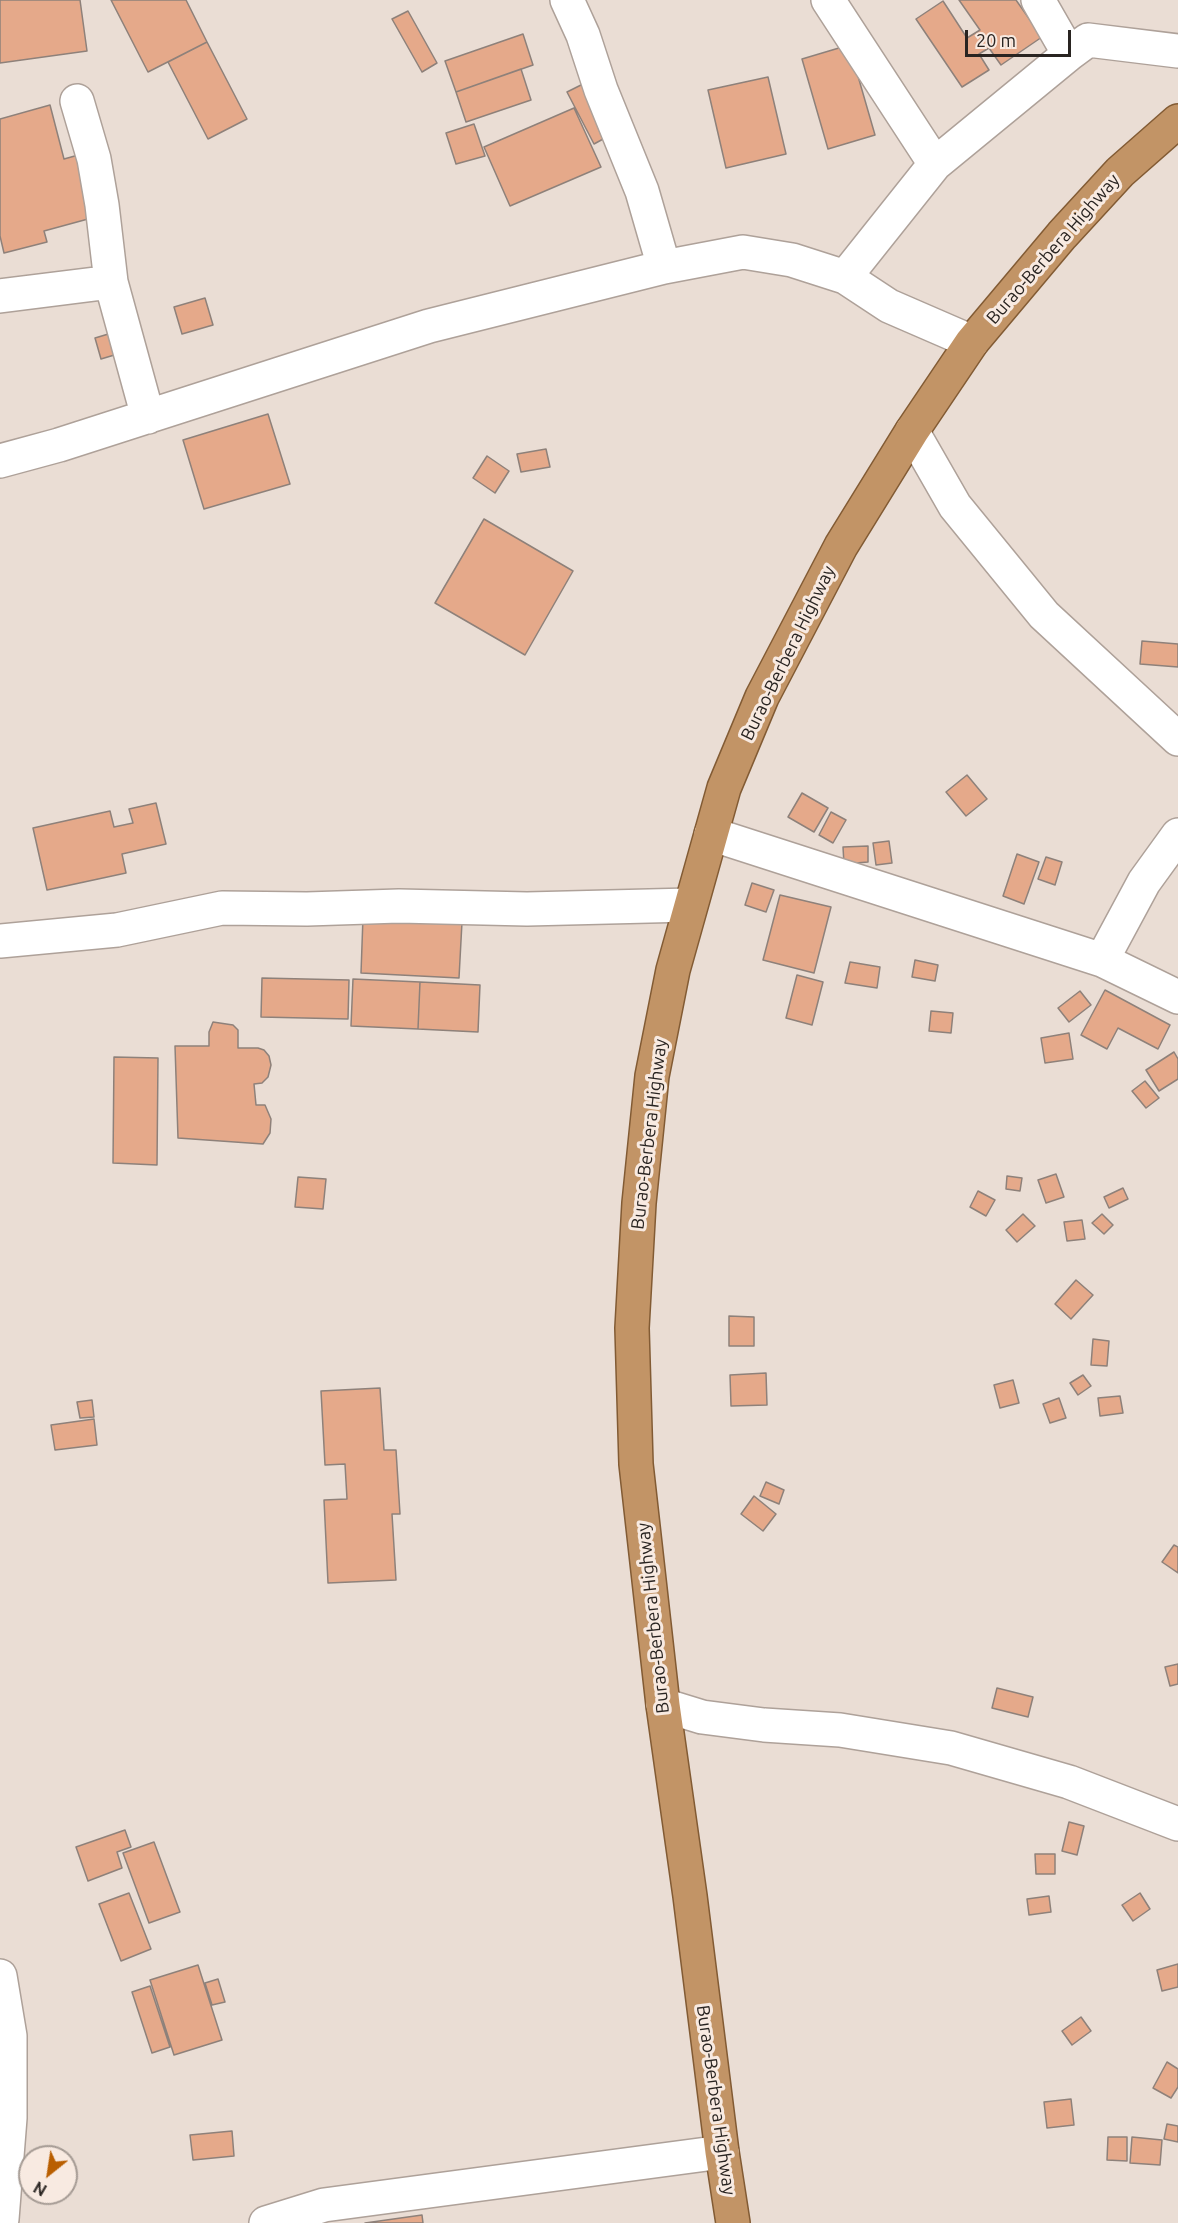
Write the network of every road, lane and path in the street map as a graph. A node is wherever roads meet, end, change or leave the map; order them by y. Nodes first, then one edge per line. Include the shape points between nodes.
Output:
1 (567, 0) edge
2 (828, 0) edge
3 (1038, 0) edge
4 (1178, 51) edge
5 (1069, 54) junction
6 (77, 101) dead end
7 (1178, 121) edge
8 (935, 164) junction
9 (664, 267) junction
10 (845, 277) junction
11 (111, 282) junction
12 (0, 296) edge
13 (972, 342) junction
14 (148, 417) junction
15 (912, 431) junction
16 (0, 461) edge
17 (1178, 739) edge
18 (711, 834) junction
19 (1178, 835) edge
20 (690, 905) junction
21 (0, 941) edge
22 (1102, 960) junction
23 (1176, 997) edge
24 (663, 1705) junction
25 (1178, 1824) edge
26 (0, 1976) edge
27 (722, 2152) junction
28 (4, 2220) edge
29 (266, 2223) edge
30 (733, 2223) edge

1 - 9 street via 642,191
2 - 8 street
3 - 5 street
4 - 5 street via 1088,40
5 - 8 street
6 - 11 street via 94,159
7 - 13 highway, Burao-Berbera Highway via 1120,172
8 - 10 street
9 - 10 street via 743,252 792,260
9 - 14 street via 429,326
10 - 13 street via 889,306
11 - 12 street
11 - 14 street
13 - 15 highway, Burao-Berbera Highway
14 - 16 street
15 - 17 street via 955,506 1044,615
15 - 18 highway, Burao-Berbera Highway via 841,546 762,697 724,788
18 - 20 highway, Burao-Berbera Highway
18 - 22 street
19 - 22 street via 1144,882
20 - 21 street via 222,908 117,930
20 - 24 highway, Burao-Berbera Highway via 652,1076 632,1328 636,1464
22 - 23 street
24 - 25 street via 702,1717 840,1730 951,1748 1069,1782
24 - 27 highway, Burao-Berbera Highway
26 - 28 street via 10,2036
27 - 29 street via 324,2205
27 - 30 highway, Burao-Berbera Highway

